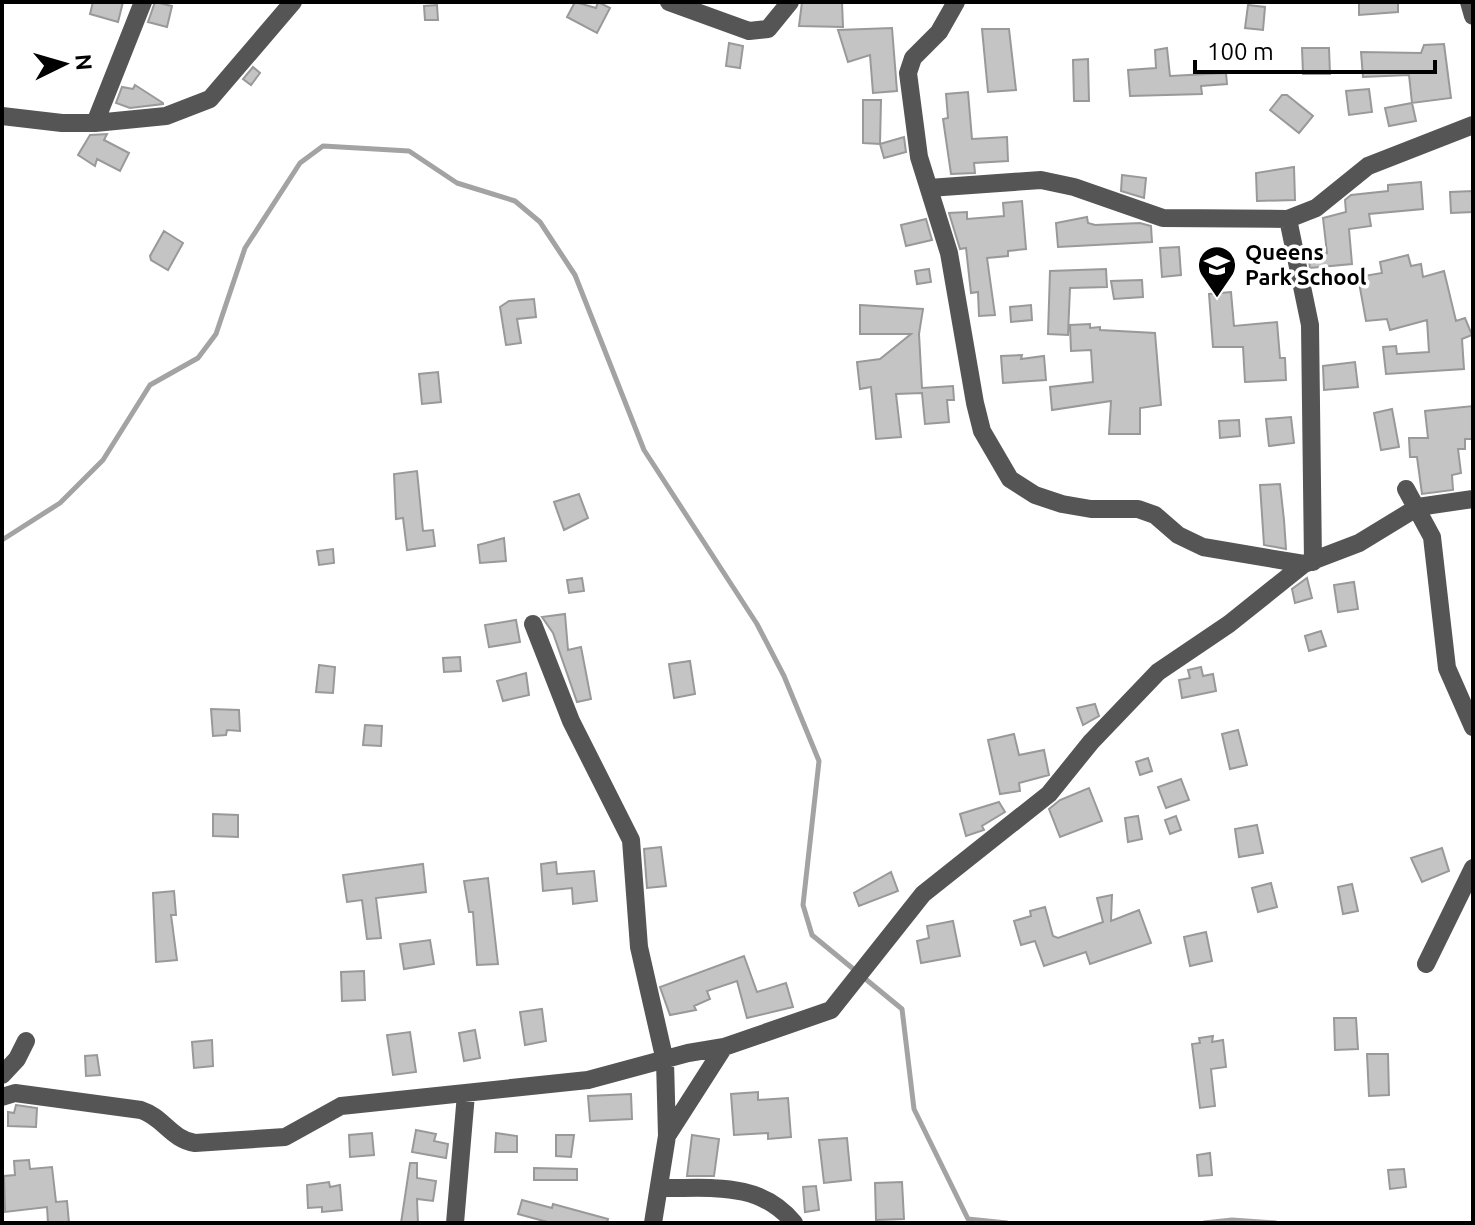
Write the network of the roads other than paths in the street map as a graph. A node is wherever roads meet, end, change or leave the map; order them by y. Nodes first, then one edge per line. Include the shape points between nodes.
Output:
1 (143, 2) edge
2 (293, 2) edge
3 (669, 2) edge
4 (790, 2) edge
5 (956, 2) edge
6 (1469, 2) edge
7 (1473, 16) edge
8 (2, 116) edge
9 (95, 123) junction
10 (1473, 125) edge
11 (929, 188) junction
12 (1288, 219) junction
13 (1406, 489) dead end
14 (1473, 499) edge
15 (1418, 507) junction
16 (1308, 563) junction
17 (533, 624) dead end
18 (1473, 727) edge
19 (1473, 868) edge
20 (1426, 964) dead end
21 (26, 1041) dead end
22 (724, 1047) junction
23 (665, 1061) junction
24 (2, 1075) edge
25 (466, 1094) junction
26 (2, 1097) edge
27 (667, 1136) junction
28 (659, 1188) junction
29 (455, 1223) edge
30 (653, 1223) edge
31 (794, 1223) edge

1 - 9 street
2 - 9 street via 210,99 166,116
3 - 4 street via 749,31 768,29
5 - 11 street via 939,32 913,58 908,73 919,157
6 - 7 street
8 - 9 street
10 - 12 street via 1368,166 1316,208
11 - 12 street via 1041,180 1163,218
11 - 16 street via 949,253 982,431 1010,479 1062,504 1147,512 1203,547
12 - 16 street via 1310,325
13 - 15 street
14 - 15 street
15 - 16 street via 1359,543
15 - 18 street via 1432,537 1447,668
16 - 22 street via 1158,672 1049,794 923,894 841,1001 817,1016
17 - 23 street via 571,721 631,840 639,947
19 - 20 street
21 - 24 street
22 - 23 street
22 - 27 street
23 - 25 street via 588,1080
23 - 27 street
25 - 26 street via 341,1106 285,1137 195,1143 184,1142 141,1110 15,1093
25 - 29 street
27 - 28 street
28 - 30 street
28 - 31 street via 746,1190 761,1195

